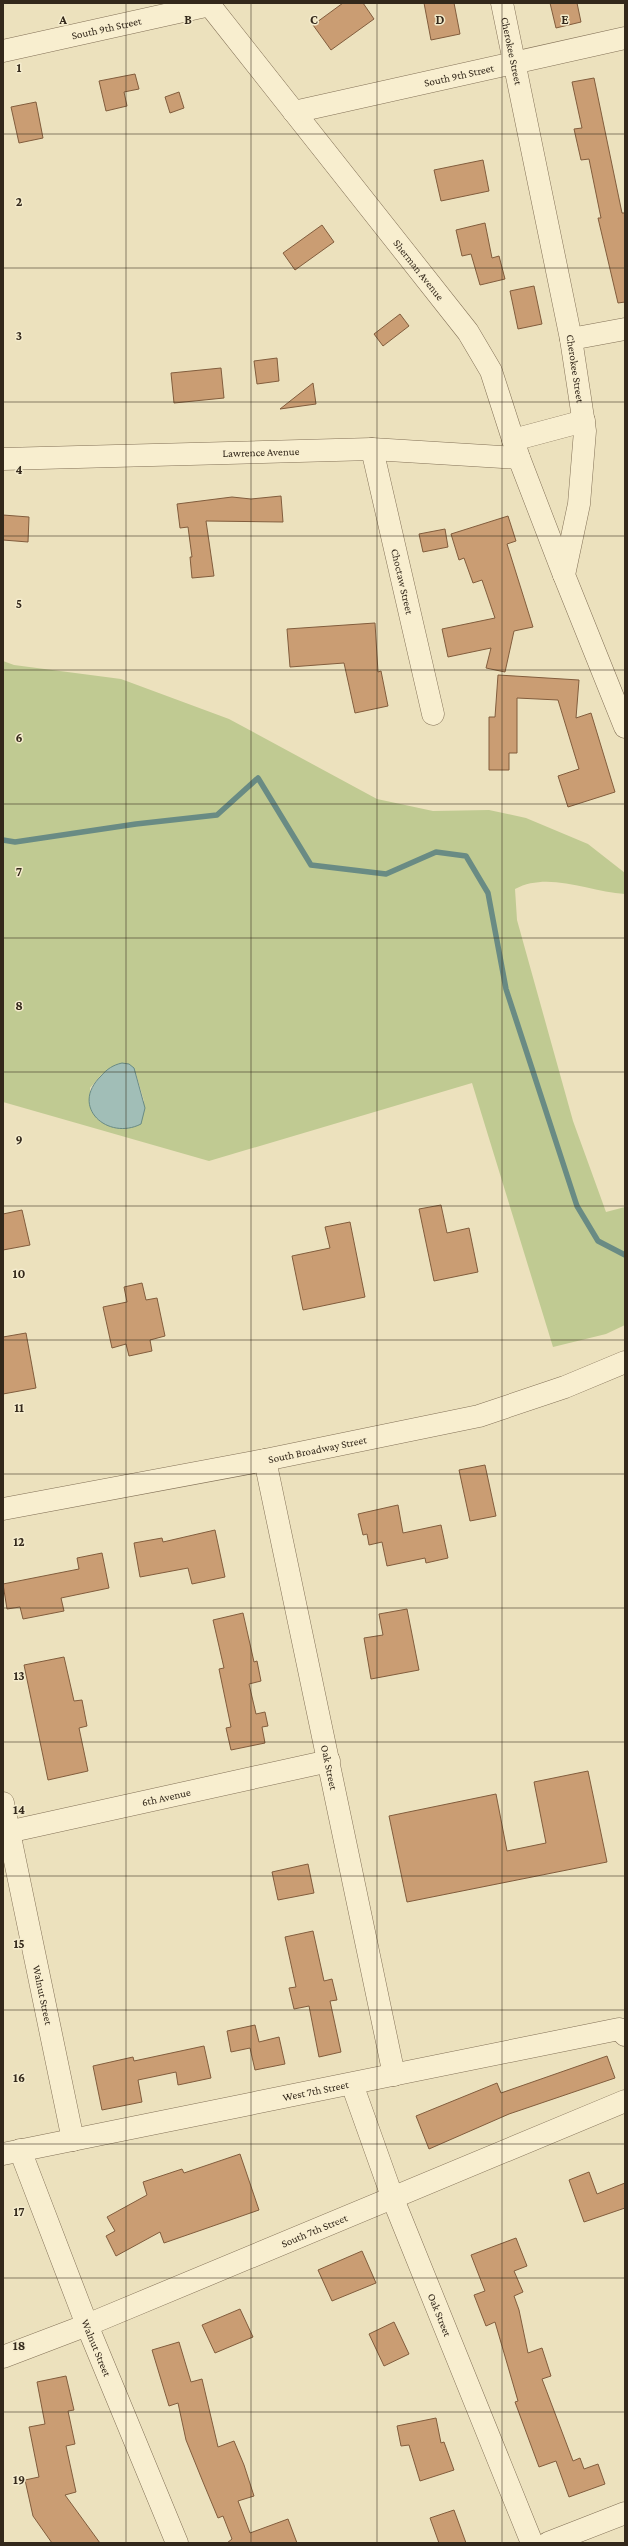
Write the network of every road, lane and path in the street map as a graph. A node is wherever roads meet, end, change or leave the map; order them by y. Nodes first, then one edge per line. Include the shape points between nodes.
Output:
1 (502, 3) edge
2 (209, 4) edge
3 (625, 38) edge
4 (3, 51) edge
5 (514, 62) junction
6 (294, 112) junction
7 (625, 329) edge
8 (571, 339) junction
9 (584, 421) junction
10 (372, 449) junction
11 (516, 449) junction
12 (3, 459) edge
13 (564, 575) junction
14 (433, 714) dead end
15 (625, 727) edge
16 (615, 1366) edge
17 (265, 1460) junction
18 (3, 1509) edge
19 (328, 1761) junction
20 (3, 1803) edge
21 (6, 1832) edge
22 (625, 2035) edge
23 (394, 2075) junction
24 (352, 2084) junction
25 (625, 2101) edge
26 (73, 2140) junction
27 (12, 2152) edge
28 (393, 2199) junction
29 (87, 2325) junction
30 (3, 2357) edge
31 (625, 2512) edge
32 (177, 2543) edge
33 (532, 2543) edge
34 (548, 2543) edge

1 - 5 street, Cherokee Street
2 - 4 street, South 9th Street
2 - 6 street, Sherman Avenue
3 - 5 street, South 9th Street
5 - 6 street, South 9th Street
5 - 8 street, Cherokee Street
6 - 11 street, Sherman Avenue via 468,332 491,371
7 - 8 street
8 - 9 street, Cherokee Street
9 - 11 street, Lawrence Avenue
9 - 13 street, Cherokee Street via 579,504
10 - 11 street, Lawrence Avenue
10 - 12 street, Lawrence Avenue
10 - 14 street, Choctaw Street
11 - 13 street, Sherman Avenue
13 - 15 street
16 - 17 street, South Broadway Street via 565,1387 478,1416
17 - 18 street, South Broadway Street
17 - 19 street, Oak Street
19 - 21 street, 6th Avenue
19 - 23 street, Oak Street
20 - 21 street, Walnut Street
21 - 26 street, Walnut Street
22 - 23 street, West 7th Street via 619,2029
23 - 24 street, West 7th Street
24 - 26 street, West 7th Street
24 - 28 street, Oak Street
25 - 28 street, South 7th Street
26 - 27 street, West 7th Street
27 - 29 street, Walnut Street
28 - 29 street, South 7th Street
28 - 33 street, Oak Street
29 - 30 street, South 7th Street
29 - 32 street, Walnut Street
31 - 34 street

